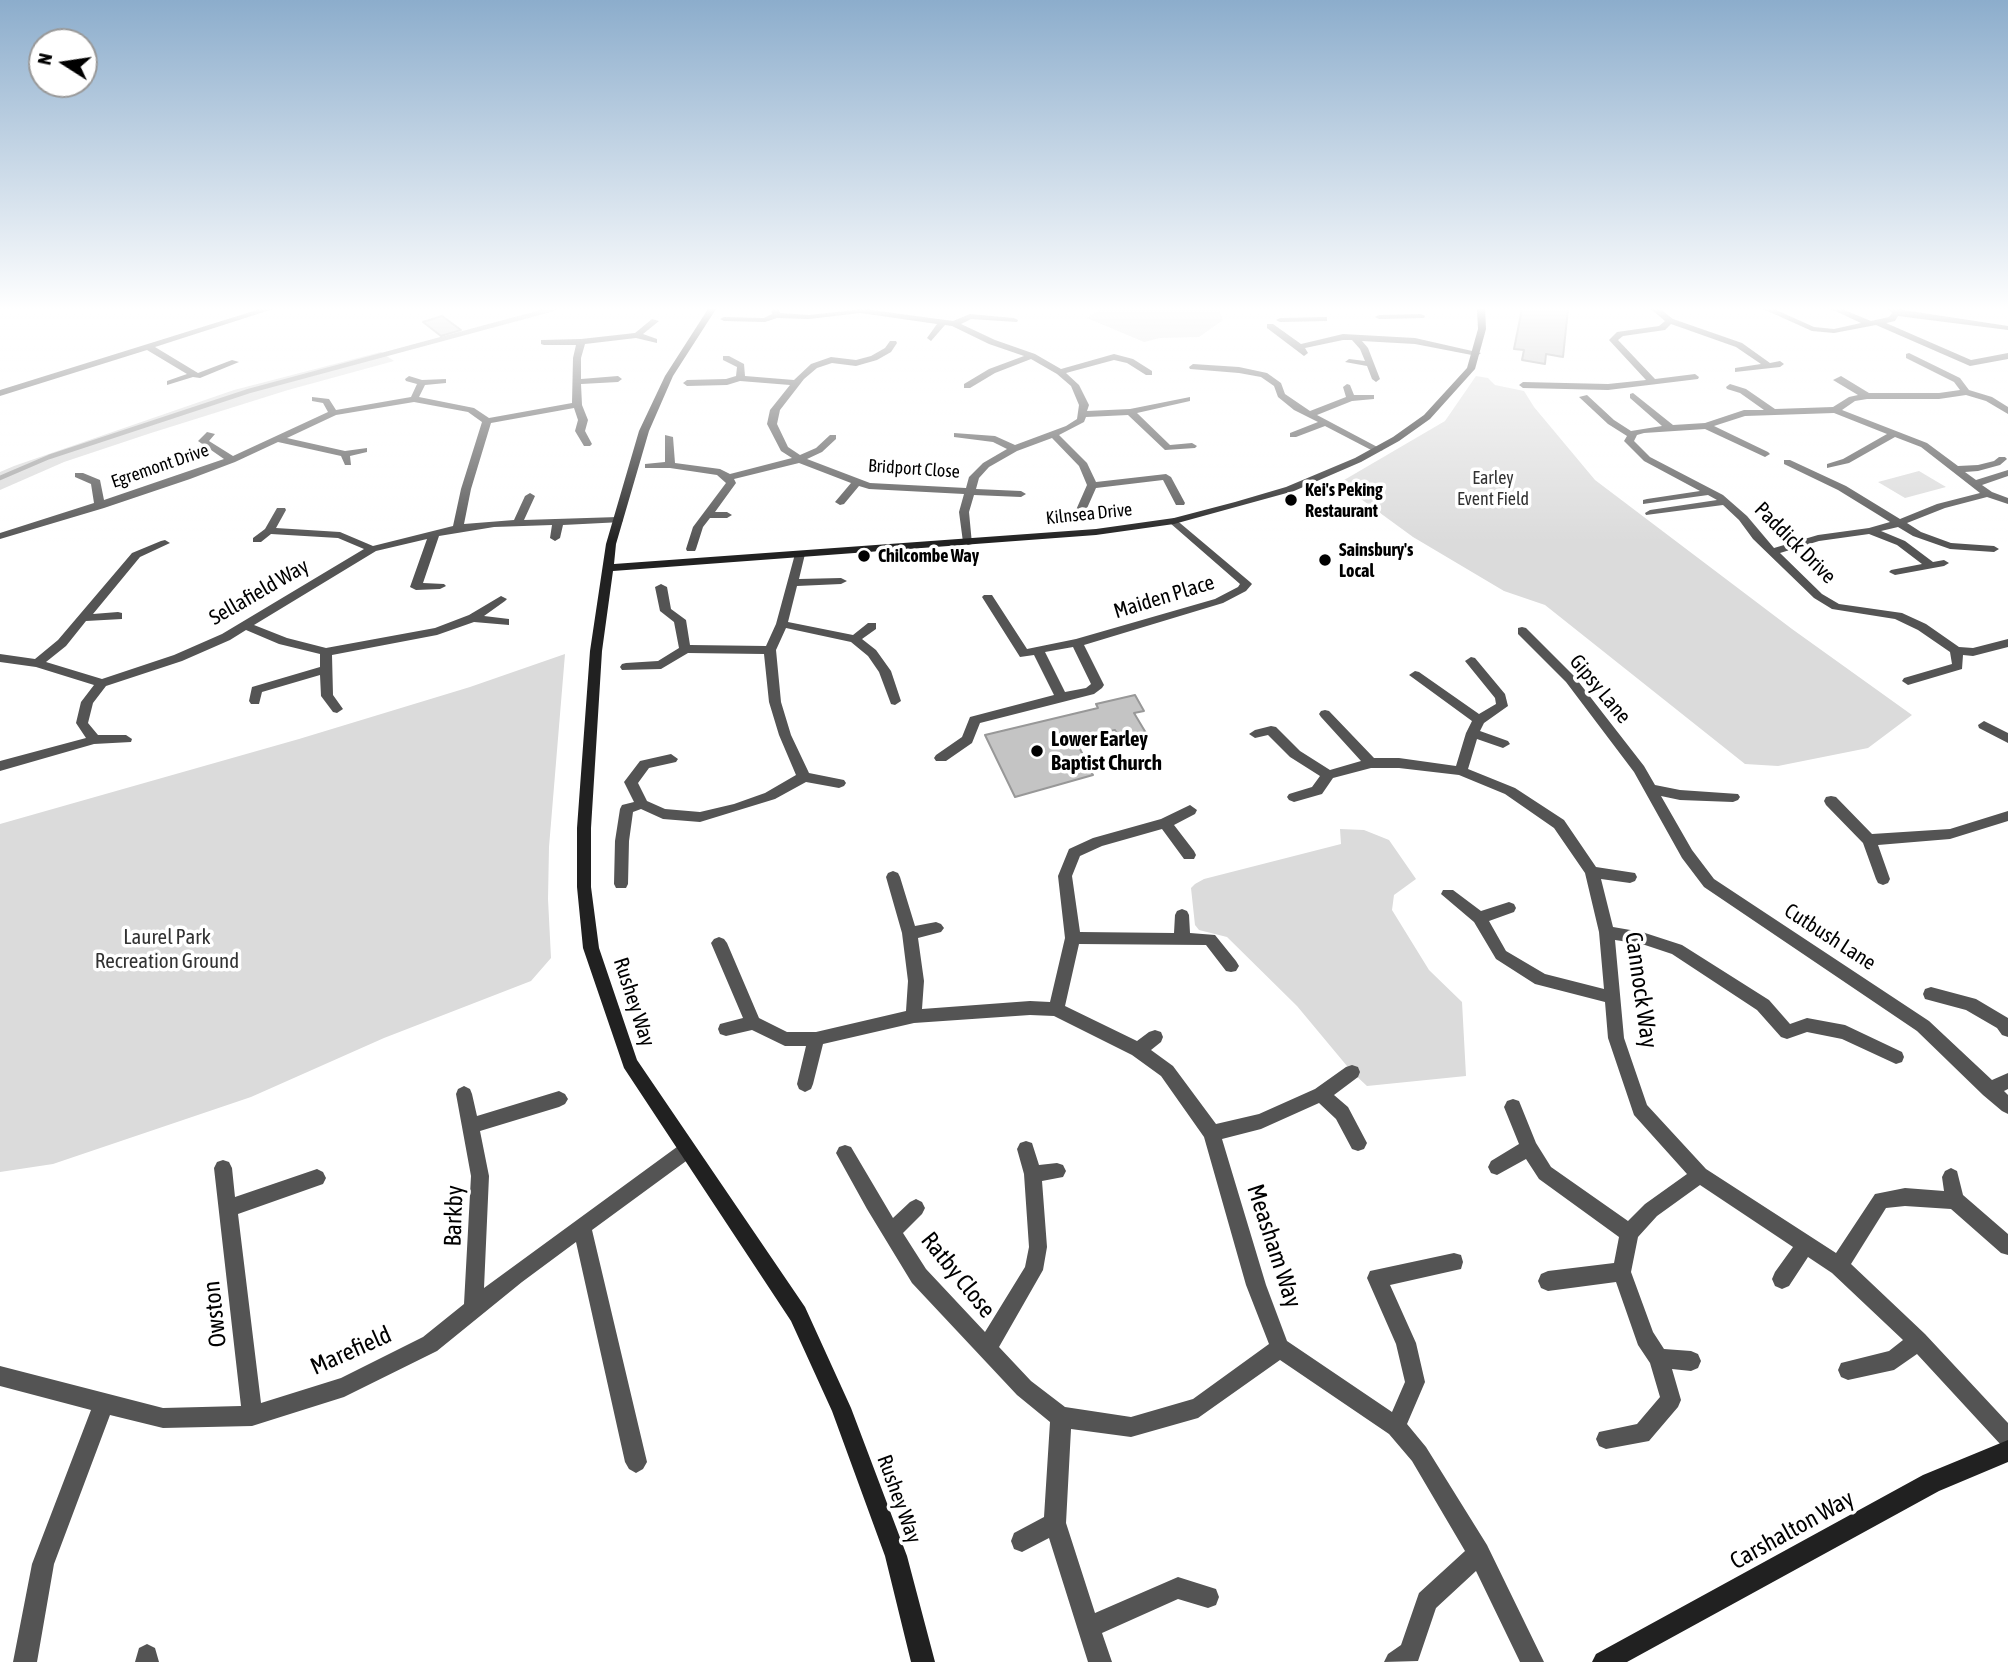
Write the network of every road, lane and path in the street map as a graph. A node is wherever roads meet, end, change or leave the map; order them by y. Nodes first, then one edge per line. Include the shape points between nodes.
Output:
1 (420, 387) edge
2 (578, 387) edge
3 (664, 387) edge
4 (793, 387) edge
5 (1075, 387) edge
6 (1278, 387) edge
7 (1347, 387) dead end
8 (1457, 387) edge
9 (1589, 387) edge
10 (1608, 387) joint
11 (1611, 387) edge
12 (1730, 387) dead end
13 (1847, 387) edge
14 (1962, 387) edge
15 (1966, 392) junction
16 (1151, 396) dead end
17 (1633, 396) dead end
18 (1371, 397) dead end
19 (1584, 397) dead end
20 (1867, 397) junction
21 (1351, 398) junction
22 (314, 399) dead end
23 (414, 399) junction
24 (1187, 399) dead end
25 (577, 405) junction
26 (1160, 405) junction
27 (1771, 410) junction
28 (1835, 410) junction
29 (2008, 411) edge
30 (1130, 412) junction
31 (333, 413) junction
32 (1084, 414) junction
33 (1310, 414) junction
34 (487, 421) junction
35 (1325, 423) junction
36 (1706, 426) junction
37 (1669, 427) junction
38 (1895, 433) junction
39 (957, 435) dead end
40 (1054, 435) junction
41 (1293, 435) dead end
42 (1631, 435) junction
43 (668, 437) dead end
44 (833, 437) dead end
45 (278, 439) junction
46 (190, 443) dead end
47 (587, 444) dead end
48 (1192, 446) dead end
49 (1014, 449) junction
50 (363, 450) dead end
51 (1378, 450) junction
52 (1765, 454) dead end
53 (2002, 458) dead end
54 (232, 460) junction
55 (798, 460) junction
56 (1787, 461) dead end
57 (648, 466) dead end
58 (670, 466) junction
59 (1830, 466) dead end
60 (1956, 469) junction
61 (2008, 474) edge
62 (79, 475) dead end
63 (728, 477) junction
64 (857, 482) junction
65 (1974, 484) junction
66 (1092, 485) junction
67 (969, 490) junction
68 (1711, 492) junction
69 (1021, 494) dead end
70 (1988, 494) junction
71 (530, 496) dead end
72 (2008, 501) edge
73 (840, 502) dead end
74 (1725, 502) junction
75 (1180, 503) dead end
76 (100, 506) junction
77 (281, 510) dead end
78 (1049, 514) dead end
79 (708, 515) junction
80 (727, 515) dead end
81 (618, 520) junction
82 (558, 521) junction
83 (1174, 521) junction
84 (518, 522) junction
85 (1899, 523) junction
86 (458, 528) junction
87 (269, 531) junction
88 (1870, 531) junction
89 (435, 534) junction
90 (0, 536) edge
91 (555, 538) dead end
92 (139, 540) dead end
93 (257, 540) dead end
94 (165, 542) dead end
95 (968, 542) junction
96 (372, 549) junction
97 (691, 549) dead end
98 (1994, 549) dead end
99 (1774, 551) junction
100 (800, 554) junction
101 (136, 555) junction
102 (1944, 563) dead end
103 (1931, 565) junction
104 (607, 568) junction
105 (1895, 572) dead end
106 (841, 581) dead end
107 (794, 583) junction
108 (440, 586) dead end
109 (661, 587) dead end
110 (988, 597) dead end
111 (501, 599) dead end
112 (118, 616) dead end
113 (85, 618) junction
114 (473, 618) junction
115 (505, 622) dead end
116 (782, 624) junction
117 (246, 626) junction
118 (872, 626) dead end
119 (1522, 631) dead end
120 (855, 639) junction
121 (1077, 643) junction
122 (2008, 643) edge
123 (685, 649) junction
124 (770, 650) junction
125 (1038, 650) junction
126 (1956, 650) junction
127 (326, 652) junction
128 (0, 658) edge
129 (1471, 661) dead end
130 (37, 663) junction
131 (626, 667) dead end
132 (326, 669) junction
133 (1415, 675) dead end
134 (102, 683) junction
135 (1927, 687) dead end
136 (1061, 697) junction
137 (256, 701) dead end
138 (895, 701) dead end
139 (337, 709) dead end
140 (1325, 714) dead end
141 (1479, 720) junction
142 (1984, 725) dead end
143 (1472, 733) junction
144 (1255, 734) dead end
145 (126, 739) dead end
146 (2008, 739) edge
147 (94, 740) junction
148 (1503, 744) dead end
149 (942, 758) dead end
150 (671, 759) dead end
151 (1371, 763) junction
152 (0, 766) edge
153 (1461, 771) junction
154 (1328, 775) junction
155 (804, 777) junction
156 (1646, 782) junction
157 (839, 783) dead end
158 (1294, 797) dead end
159 (1733, 797) dead end
160 (1831, 801) dead end
161 (642, 804) junction
162 (1190, 810) dead end
163 (2008, 816) edge
164 (1165, 823) junction
165 (1869, 840) junction
166 (1189, 855) dead end
167 (1592, 872) junction
168 (892, 877) dead end
169 (1630, 877) dead end
170 (1883, 879) dead end
171 (621, 884) dead end
172 (1448, 894) dead end
173 (1509, 908) dead end
174 (1182, 915) dead end
175 (1479, 918) junction
176 (936, 928) dead end
177 (1607, 932) junction
178 (910, 933) junction
179 (1073, 938) junction
180 (1182, 940) junction
181 (719, 943) dead end
182 (1231, 966) dead end
183 (1931, 994) dead end
184 (1614, 998) junction
185 (1056, 1009) junction
186 (914, 1016) junction
187 (753, 1023) junction
188 (726, 1029) dead end
189 (2008, 1030) edge
190 (1155, 1037) dead end
191 (816, 1038) junction
192 (1138, 1051) junction
193 (1896, 1057) dead end
194 (1352, 1072) dead end
195 (2008, 1081) edge
196 (805, 1084) dead end
197 (1989, 1090) junction
198 (464, 1094) dead end
199 (1321, 1094) junction
200 (559, 1098) dead end
201 (2008, 1106) edge
202 (1513, 1107) dead end
203 (471, 1126) junction
204 (1213, 1133) junction
205 (1358, 1143) dead end
206 (1529, 1148) junction
207 (1026, 1149) dead end
208 (687, 1150) junction
209 (845, 1153) dead end
210 (1497, 1167) dead end
211 (223, 1168) dead end
212 (1057, 1171) dead end
213 (1033, 1174) junction
214 (1700, 1175) junction
215 (1951, 1177) dead end
216 (317, 1178) dead end
217 (1955, 1200) junction
218 (228, 1208) junction
219 (916, 1208) dead end
220 (582, 1227) junction
221 (891, 1232) junction
222 (1629, 1233) junction
223 (1806, 1244) junction
224 (2008, 1246) edge
225 (1454, 1262) dead end
226 (1839, 1266) junction
227 (1622, 1272) junction
228 (1782, 1279) dead end
229 (1548, 1282) dead end
230 (473, 1309) junction
231 (1919, 1341) junction
232 (1280, 1348) junction
233 (986, 1349) junction
234 (1659, 1358) junction
235 (1691, 1361) dead end
236 (1848, 1370) dead end
237 (0, 1376) edge
238 (104, 1403) junction
239 (252, 1416) junction
240 (1061, 1417) junction
241 (1396, 1427) junction
242 (2008, 1438) edge
243 (1606, 1439) dead end
244 (2008, 1451) edge
245 (636, 1462) dead end
246 (1055, 1523) junction
247 (1022, 1541) dead end
248 (1479, 1553) junction
249 (1208, 1597) dead end
250 (1089, 1627) junction
251 (25, 1662) edge
252 (923, 1662) edge
253 (1100, 1662) edge
254 (1396, 1662) edge
255 (1532, 1662) edge
256 (1604, 1662) edge

1 - 23 street
2 - 25 street
3 - 81 street, Rushey Way via 644,431
4 - 55 street via 775,410 772,424 785,449
5 - 32 street via 1081,393
6 - 33 street via 1281,395
7 - 21 street
8 - 51 street, Kilnsea Drive via 1427,417
9 - 10 street
10 - 11 street
12 - 27 street
13 - 20 street
14 - 15 street
15 - 20 street
15 - 29 street
16 - 26 street
17 - 37 street
18 - 21 street
19 - 42 street, Paddick Drive
20 - 28 street via 1852,399
21 - 33 street
22 - 31 street via 326,401
23 - 31 street, Egremont Drive
23 - 34 street, Egremont Drive via 471,410
24 - 26 street
25 - 34 street
25 - 47 street via 583,420 580,431
26 - 30 street
27 - 28 street
27 - 36 street via 1744,412
28 - 38 street
30 - 32 street
30 - 48 street via 1169,452
31 - 45 street, Egremont Drive
32 - 40 street via 1069,429
33 - 35 street
34 - 86 street
35 - 41 street
35 - 51 street
36 - 37 street
36 - 52 street
37 - 42 street
38 - 59 street
38 - 60 street via 1924,445
39 - 49 street via 995,439
40 - 49 street
40 - 66 street via 1084,465
42 - 68 street, Paddick Drive via 1629,440 1647,459
43 - 58 street
44 - 55 street
45 - 50 street via 346,459
45 - 54 street, Egremont Drive
46 - 54 street, Egremont Drive via 206,438
49 - 67 street via 986,464
51 - 83 street, Kilnsea Drive via 1290,489
53 - 60 street via 1978,468
54 - 76 street, Egremont Drive
55 - 63 street
55 - 64 street, Bridport Close
56 - 85 street
57 - 58 street
58 - 63 street
60 - 65 street
61 - 65 street
62 - 76 street, Egremont Drive via 96,482
63 - 79 street via 731,483
64 - 67 street, Bridport Close
64 - 73 street, Bridport Close
65 - 70 street
66 - 75 street via 1166,477
66 - 78 street via 1080,513
67 - 69 street
67 - 95 street via 964,512
68 - 74 street, Paddick Drive
68 - 74 street, Paddick Drive via 1648,507
70 - 72 street
70 - 85 street
71 - 84 street
74 - 99 street, Paddick Drive
76 - 90 street, Egremont Drive
77 - 87 street
79 - 80 street
79 - 97 street via 698,527
81 - 82 street, Sellafield Way
81 - 104 street, Rushey Way
82 - 84 street, Sellafield Way
82 - 91 street
83 - 95 street, Kilnsea Drive
83 - 121 street, Maiden Place via 1246,584 1219,601
84 - 86 street, Sellafield Way
85 - 88 street
85 - 98 street via 1950,546
86 - 89 street, Sellafield Way
87 - 93 street
87 - 96 street via 340,535
88 - 99 street via 1818,538
88 - 103 street via 1901,543
89 - 96 street, Sellafield Way
89 - 108 street via 416,587
92 - 101 street
94 - 101 street
95 - 100 street, Kilnsea Drive
96 - 117 street, Sellafield Way
99 - 126 street, Paddick Drive via 1818,596 1836,607 1898,616
100 - 104 street, Kilnsea Drive
100 - 107 street
101 - 113 street
102 - 103 street
103 - 105 street
104 - 208 street, Rushey Way via 596,651 584,828 584,887 592,948 630,1063
106 - 107 street
107 - 116 street
109 - 123 street via 666,611 680,620
110 - 125 street via 1024,654
111 - 114 street
112 - 113 street
113 - 130 street
114 - 115 street
114 - 127 street via 437,631
116 - 120 street
116 - 124 street
117 - 127 street
117 - 134 street, Sellafield Way via 178,658
118 - 120 street
119 - 156 street, Gipsy Lane via 1570,679
120 - 138 street via 885,671
121 - 125 street, Maiden Place
121 - 136 street via 1099,683 1090,691
122 - 126 street via 1973,652
123 - 124 street
123 - 131 street via 661,665
124 - 155 street via 775,702
125 - 136 street
126 - 135 street via 1958,666 1912,679
127 - 132 street
128 - 130 street
129 - 141 street via 1501,697 1502,706
130 - 134 street
132 - 137 street via 256,690
132 - 139 street via 327,696
133 - 141 street
134 - 147 street via 87,702 82,723
136 - 149 street via 975,720 967,740
140 - 151 street
141 - 143 street
142 - 146 street
143 - 148 street
143 - 153 street
144 - 154 street via 1271,730
145 - 147 street
147 - 152 street
150 - 161 street via 645,764 631,782
151 - 153 street, Cannock Way
151 - 154 street, Cannock Way
153 - 167 street, Cannock Way via 1510,791 1559,824
154 - 158 street, Cannock Way via 1317,791
155 - 157 street
155 - 161 street via 770,796 700,817 663,814
156 - 159 street via 1680,795
156 - 197 street, Cutbush Lane via 1687,855 1709,883 1923,1026
160 - 165 street
161 - 171 street via 627,810
162 - 164 street
163 - 165 street via 1950,834
164 - 166 street
164 - 179 street via 1074,853 1065,876
165 - 170 street
167 - 169 street
167 - 177 street, Cannock Way
168 - 178 street
172 - 175 street
173 - 175 street
174 - 180 street
175 - 184 street via 1501,955 1541,979
176 - 178 street
177 - 184 street, Cannock Way
177 - 193 street via 1676,949 1763,1005 1786,1038 1807,1025 1845,1032
178 - 186 street via 916,981
179 - 180 street
179 - 185 street
180 - 182 street via 1210,939
181 - 187 street
183 - 189 street via 1970,1004
184 - 214 street, Cannock Way via 1616,1038 1640,1109
185 - 186 street, Measham Way
185 - 192 street, Measham Way
186 - 191 street, Measham Way
187 - 188 street
187 - 191 street, Measham Way via 785,1038
190 - 192 street
191 - 196 street
192 - 204 street, Measham Way via 1167,1071
194 - 199 street
195 - 197 street
197 - 201 street, Cutbush Lane
198 - 203 street, Barkby
199 - 204 street via 1261,1121
199 - 205 street via 1342,1113
200 - 203 street
202 - 206 street
203 - 230 street, Barkby via 480,1177
204 - 232 street, Measham Way via 1256,1285
206 - 210 street
206 - 222 street via 1545,1173
207 - 213 street, Ratby Close
208 - 220 street, Marefield
208 - 252 street, Rushey Way via 804,1326 841,1408 896,1556
209 - 221 street, Ratby Close
211 - 218 street, Owston
212 - 213 street
213 - 233 street, Ratby Close via 1038,1247 1034,1270
214 - 222 street via 1651,1210
214 - 223 street, Cannock Way
215 - 217 street
216 - 218 street
217 - 224 street
217 - 226 street via 1881,1200
218 - 239 street, Owston
219 - 221 street, Ratby Close
220 - 230 street, Marefield
220 - 245 street
221 - 233 street, Ratby Close via 919,1276
222 - 227 street
223 - 226 street, Cannock Way
223 - 228 street
225 - 241 street via 1377,1278 1406,1343 1415,1382
226 - 231 street, Cannock Way
227 - 229 street
227 - 234 street via 1645,1338
230 - 239 street, Marefield via 430,1344 344,1387
231 - 236 street via 1894,1360
231 - 242 street, Cannock Way
232 - 240 street, Ratby Close via 1198,1408 1131,1427
232 - 241 street
233 - 240 street, Ratby Close
234 - 235 street
234 - 243 street via 1671,1400 1642,1434
237 - 238 street, Marefield
238 - 239 street, Marefield via 163,1418
238 - 251 street via 43,1564
240 - 246 street
241 - 248 street via 1419,1454
244 - 256 street, Carshalton Way via 1931,1483
246 - 247 street
246 - 250 street
248 - 254 street via 1427,1601 1410,1653
248 - 255 street
249 - 250 street via 1178,1588
250 - 253 street

